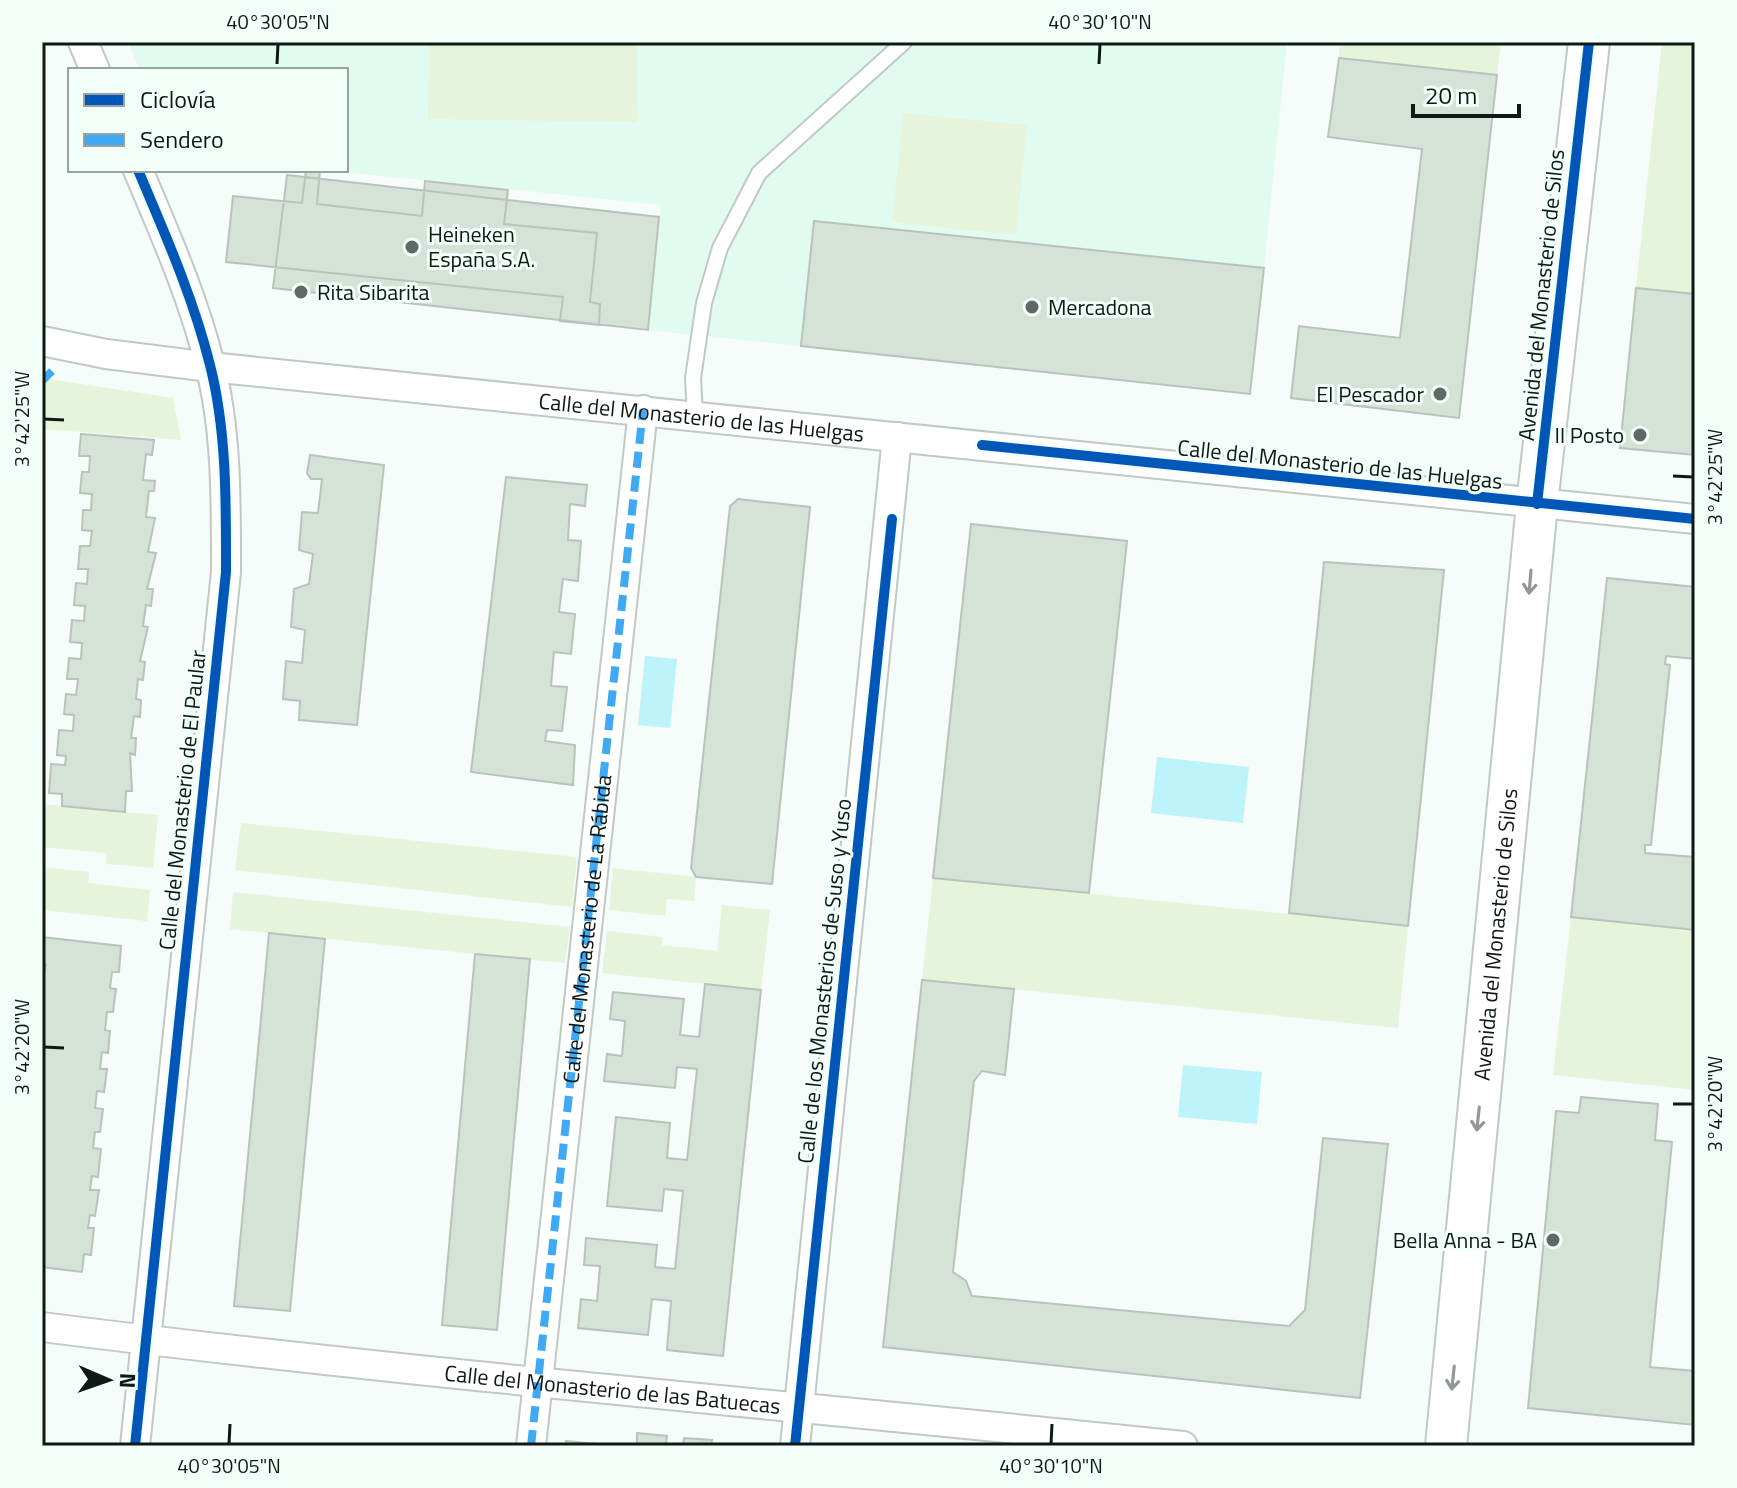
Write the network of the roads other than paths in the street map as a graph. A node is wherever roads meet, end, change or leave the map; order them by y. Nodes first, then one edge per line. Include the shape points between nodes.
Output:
1 (83, 42) edge
2 (904, 42) edge
3 (1589, 42) edge
4 (94, 68) edge
5 (139, 172) edge
6 (42, 341) edge
7 (210, 367) junction
8 (643, 410) junction
9 (695, 416) junction
10 (897, 437) junction
11 (1537, 504) junction
12 (1695, 519) edge
13 (42, 1327) edge
14 (147, 1340) junction
15 (538, 1383) junction
16 (799, 1406) junction
17 (135, 1446) edge
18 (531, 1446) edge
19 (795, 1446) edge
20 (1183, 1446) edge
21 (1446, 1446) edge

1 - 4 street
2 - 9 lane via 759,173 720,248 704,303 693,378
3 - 11 street, Avenida del Monasterio de Silos
5 - 7 street, Calle del Monasterio de El Paular via 169,239
6 - 7 street, Calle del Monasterio de las Huelgas
7 - 8 street, Calle del Monasterio de las Huelgas
7 - 14 street, Calle del Monasterio de El Paular via 226,489 226,572
8 - 9 street, Calle del Monasterio de las Huelgas
8 - 15 street, Calle del Monasterio de La Rábida
9 - 10 street, Calle del Monasterio de las Huelgas
10 - 11 street, Calle del Monasterio de las Huelgas
10 - 16 street, Calle de los Monasterios de Suso y Yuso
11 - 12 street, Calle del Monasterio de las Huelgas
11 -> 21 street, Avenida del Monasterio de Silos
13 - 14 street, Calle del Monasterio de las Batuecas
14 - 15 street, Calle del Monasterio de las Batuecas
14 - 17 street, Calle del Monasterio de El Paular
15 - 16 street, Calle del Monasterio de las Batuecas
15 - 18 street, Calle del Monasterio de La Rábida
16 - 19 street, Calle de los Monasterios de Suso y Yuso
16 - 20 street, Calle del Monasterio de las Batuecas

